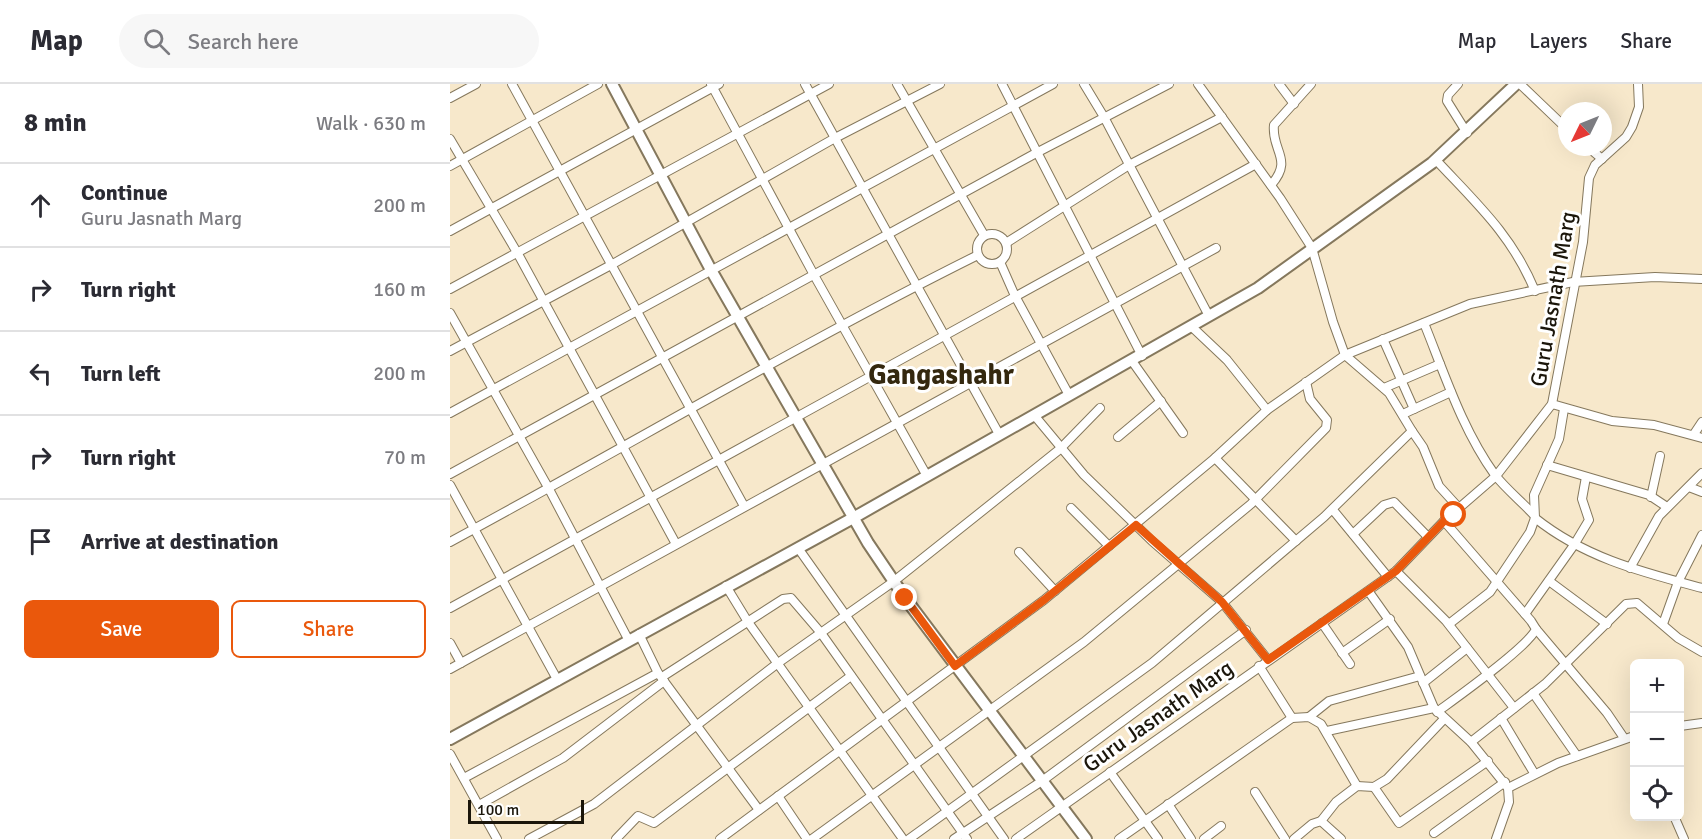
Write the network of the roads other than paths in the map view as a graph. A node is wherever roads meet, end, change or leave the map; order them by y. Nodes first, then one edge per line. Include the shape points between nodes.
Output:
1 (476, 84) edge
2 (512, 84) edge
3 (598, 84) edge
4 (612, 84) edge
5 (806, 84) edge
6 (829, 84) edge
7 (897, 84) edge
8 (940, 84) edge
9 (1002, 84) edge
10 (1053, 84) edge
11 (1084, 84) edge
12 (1169, 84) edge
13 (1198, 84) edge
14 (1279, 84) edge
15 (1311, 84) edge
16 (1458, 84) edge
17 (1518, 84) edge
18 (1638, 84) edge
19 (714, 85) edge
20 (811, 94) junction
21 (450, 98) edge
22 (908, 102) junction
23 (1294, 104) junction
24 (1013, 106) junction
25 (1104, 117) junction
26 (1222, 117) junction
27 (531, 119) junction
28 (1558, 121) edge
29 (636, 128) junction
30 (738, 133) junction
31 (1467, 133) junction
32 (835, 138) junction
33 (450, 139) edge
34 (934, 148) junction
35 (1038, 152) junction
36 (1598, 156) edge
37 (461, 159) junction
38 (1602, 159) junction
39 (1436, 160) junction
40 (1256, 164) junction
41 (1129, 165) junction
42 (450, 166) edge
43 (560, 171) junction
44 (662, 176) junction
45 (763, 180) junction
46 (1271, 185) junction
47 (862, 186) junction
48 (961, 194) junction
49 (1064, 206) junction
50 (492, 208) junction
51 (586, 217) junction
52 (1157, 220) junction
53 (687, 221) junction
54 (788, 227) junction
55 (450, 231) edge
56 (888, 235) junction
57 (984, 235) junction
58 (1006, 243) junction
59 (1216, 248) dead end
60 (1312, 248) junction
61 (518, 254) junction
62 (978, 255) junction
63 (1089, 256) junction
64 (1000, 262) junction
65 (611, 265) junction
66 (1183, 269) junction
67 (711, 270) junction
68 (814, 275) junction
69 (1702, 279) edge
70 (1573, 282) junction
71 (916, 286) junction
72 (450, 290) edge
73 (1535, 291) junction
74 (1015, 296) junction
75 (543, 301) junction
76 (1114, 303) junction
77 (638, 310) junction
78 (450, 313) edge
79 (738, 316) junction
80 (1209, 316) junction
81 (1424, 323) junction
82 (842, 325) junction
83 (1191, 326) junction
84 (943, 336) junction
85 (1383, 339) junction
86 (466, 342) junction
87 (1041, 344) junction
88 (568, 348) junction
89 (450, 351) edge
90 (1345, 355) junction
91 (663, 357) junction
92 (1137, 358) junction
93 (1440, 364) junction
94 (767, 368) junction
95 (870, 375) junction
96 (1402, 381) junction
97 (1306, 382) junction
98 (971, 385) junction
99 (1384, 388) junction
100 (493, 389) junction
101 (1451, 392) junction
102 (1069, 395) junction
103 (594, 396) junction
104 (1161, 401) junction
105 (1552, 404) junction
106 (1100, 408) dead end
107 (691, 409) junction
108 (1414, 409) junction
109 (1564, 409) junction
110 (1268, 410) junction
111 (450, 413) edge
112 (1403, 414) junction
113 (1034, 415) junction
114 (795, 417) junction
115 (1702, 422) edge
116 (896, 424) junction
117 (1412, 431) junction
118 (1183, 433) dead end
119 (999, 434) junction
120 (520, 436) junction
121 (1118, 436) dead end
122 (1698, 436) edge
123 (624, 447) junction
124 (1060, 448) junction
125 (1660, 456) dead end
126 (1215, 458) junction
127 (718, 459) junction
128 (822, 464) junction
129 (1547, 465) junction
130 (1702, 472) edge
131 (450, 474) edge
132 (927, 476) junction
133 (1496, 476) junction
134 (1586, 477) junction
135 (450, 485) edge
136 (1689, 488) junction
137 (549, 489) junction
138 (1702, 492) edge
139 (1651, 496) junction
140 (651, 498) junction
141 (1256, 499) junction
142 (744, 506) junction
143 (1667, 507) junction
144 (1071, 508) dead end
145 (1459, 508) junction
146 (1333, 510) junction
147 (1534, 517) junction
148 (853, 518) junction
149 (1444, 521) junction
150 (1136, 525) junction
151 (474, 529) junction
152 (1353, 534) junction
153 (1702, 535) edge
154 (1428, 537) junction
155 (576, 540) junction
156 (1296, 541) junction
157 (450, 542) edge
158 (676, 544) junction
159 (1574, 545) junction
160 (1109, 546) junction
161 (798, 548) junction
162 (1019, 552) dead end
163 (1178, 565) junction
164 (1630, 568) junction
165 (1396, 571) junction
166 (1388, 577) junction
167 (502, 579) junction
168 (1550, 581) junction
169 (893, 582) junction
170 (1678, 582) junction
171 (1497, 583) junction
172 (599, 585) junction
173 (726, 586) junction
174 (1702, 588) edge
175 (1055, 591) junction
176 (1369, 591) junction
177 (1222, 602) junction
178 (450, 608) edge
179 (1525, 614) junction
180 (845, 616) junction
181 (1390, 619) junction
182 (748, 622) junction
183 (1322, 623) junction
184 (1449, 624) junction
185 (1607, 624) junction
186 (1663, 624) junction
187 (529, 626) junction
188 (1536, 629) junction
189 (1246, 630) junction
190 (639, 633) junction
191 (820, 633) junction
192 (628, 639) junction
193 (450, 643) edge
194 (1467, 648) junction
195 (1342, 652) junction
196 (1702, 652) edge
197 (1268, 660) junction
198 (461, 663) junction
199 (778, 663) junction
200 (1566, 663) junction
201 (1350, 664) dead end
202 (955, 666) junction
203 (1259, 666) junction
204 (450, 669) edge
205 (1487, 673) junction
206 (851, 676) junction
207 (661, 677) junction
208 (1422, 680) junction
209 (558, 681) junction
210 (1533, 693) junction
211 (907, 701) junction
212 (809, 707) junction
213 (1514, 708) junction
214 (988, 709) junction
215 (1435, 710) junction
216 (1309, 717) junction
217 (1292, 718) junction
218 (1501, 718) junction
219 (883, 719) junction
220 (1444, 719) junction
221 (1702, 723) edge
222 (696, 725) junction
223 (1684, 725) edge
224 (1327, 730) junction
225 (1630, 737) edge
226 (450, 738) edge
227 (1624, 738) junction
228 (1471, 742) junction
229 (938, 746) junction
230 (839, 751) junction
231 (450, 754) edge
232 (1024, 756) junction
233 (1577, 756) junction
234 (1488, 761) junction
235 (914, 763) junction
236 (728, 768) junction
237 (1110, 772) junction
238 (1534, 773) junction
239 (464, 778) junction
240 (1042, 781) junction
241 (1506, 785) junction
242 (1357, 786) junction
243 (1374, 787) junction
244 (971, 792) junction
245 (1255, 792) dead end
246 (778, 796) junction
247 (871, 796) junction
248 (1168, 804) junction
249 (478, 805) junction
250 (1062, 806) junction
251 (759, 810) junction
252 (946, 810) junction
253 (989, 817) junction
254 (1145, 820) junction
255 (1321, 821) junction
256 (1676, 821) edge
257 (1221, 826) dead end
258 (1434, 833) dead end
259 (965, 836) edge
260 (497, 839) edge
261 (529, 839) edge
262 (616, 839) edge
263 (720, 839) edge
264 (809, 839) edge
265 (903, 839) edge
266 (909, 839) edge
267 (954, 839) edge
268 (1004, 839) edge
269 (1016, 839) edge
270 (1086, 839) edge
271 (1119, 839) edge
272 (1158, 839) edge
273 (1191, 839) edge
274 (1204, 839) edge
275 (1285, 839) edge
276 (1294, 839) edge
277 (1341, 839) edge
278 (1496, 839) edge
279 (1684, 839) edge

1 - 21 street
2 - 27 street
3 - 27 street
4 - 29 street
5 - 20 street
6 - 20 street
7 - 22 street
8 - 22 street
9 - 24 street
10 - 24 street
11 - 25 street
12 - 25 street
13 - 26 street
14 - 23 street
15 - 23 street
16 - 31 street via 1447,102
17 - 28 street
17 - 31 street
18 - 38 street, Guru Jasnath Marg via 1639,107 1632,128
19 - 29 street
19 - 30 street
20 - 30 street
20 - 32 street
22 - 32 street
22 - 34 street
23 - 46 street via 1274,125 1283,165
24 - 34 street
24 - 35 street
25 - 35 street
25 - 41 street
26 - 40 street
26 - 41 street
27 - 37 street
27 - 43 street
29 - 43 street
29 - 44 street
30 - 44 street
30 - 45 street
31 - 39 street
32 - 45 street
32 - 47 street
33 - 37 street
34 - 47 street
34 - 48 street
35 - 48 street
35 - 49 street
36 - 38 street
37 - 42 street
37 - 50 street
38 - 70 street, Guru Jasnath Marg via 1589,178 1583,242
39 - 60 street
39 - 73 street via 1506,236
40 - 46 street
40 - 52 street
41 - 49 street
41 - 52 street
43 - 50 street
43 - 51 street
44 - 51 street
44 - 53 street
45 - 53 street
45 - 54 street
46 - 60 street
47 - 54 street
47 - 56 street
48 - 56 street
48 - 57 street
49 - 58 street
49 - 63 street
50 - 55 street
50 - 61 street
51 - 61 street
51 - 65 street
52 - 63 street
52 - 66 street
53 - 65 street
53 - 67 street
54 - 67 street
54 - 68 street
56 - 68 street
56 - 71 street
57 - 58 street via 997,234
57 - 62 street via 978,244
58 - 64 street via 1007,254
59 - 66 street
60 - 80 street via 1268,282
60 - 90 street
61 - 72 street
61 - 75 street
62 - 64 street via 985,262
62 - 71 street
63 - 74 street
63 - 76 street
64 - 74 street
65 - 75 street
65 - 77 street
66 - 76 street
66 - 80 street
67 - 77 street
67 - 79 street
68 - 79 street
68 - 82 street
69 - 70 street via 1655,277
70 - 73 street
70 - 105 street, Guru Jasnath Marg
71 - 82 street
71 - 84 street
73 - 81 street via 1470,304
74 - 84 street
74 - 87 street
75 - 86 street
75 - 88 street
76 - 87 street
76 - 92 street
77 - 88 street
77 - 91 street
78 - 86 street
79 - 91 street
79 - 94 street
80 - 83 street
81 - 85 street
81 - 93 street
82 - 94 street
82 - 95 street
83 - 92 street
83 - 110 street via 1220,351
84 - 95 street
84 - 98 street
85 - 90 street
85 - 96 street
86 - 89 street
86 - 100 street
87 - 98 street
87 - 102 street
88 - 100 street
88 - 103 street
90 - 97 street
90 - 99 street
91 - 103 street
91 - 107 street
92 - 102 street
92 - 104 street
93 - 96 street
93 - 101 street
94 - 107 street
94 - 114 street
95 - 114 street
95 - 116 street
96 - 99 street
96 - 108 street
97 - 110 street
97 - 141 street via 1310,399 1327,420 1326,428
98 - 116 street
98 - 119 street
99 - 112 street
100 - 111 street
100 - 120 street
101 - 108 street
101 - 133 street via 1473,440
102 - 113 street
103 - 120 street
103 - 123 street
104 - 118 street
104 - 121 street
105 - 109 street
105 - 133 street, Guru Jasnath Marg
106 - 124 street
107 - 123 street
107 - 127 street
108 - 112 street
109 - 122 street via 1612,421 1654,424
109 - 129 street via 1561,431
110 - 126 street
112 - 117 street
113 - 119 street
113 - 124 street
114 - 127 street
114 - 128 street
115 - 122 street
116 - 128 street
116 - 132 street
117 - 145 street via 1439,486
117 - 146 street
119 - 132 street
120 - 131 street
120 - 137 street
123 - 137 street
123 - 140 street
124 - 150 street
124 - 169 street
125 - 139 street
126 - 141 street
126 - 150 street
127 - 140 street
127 - 142 street
128 - 142 street
128 - 148 street
129 - 134 street
129 - 147 street via 1532,501
130 - 136 street
132 - 148 street
133 - 145 street, Guru Jasnath Marg
133 - 147 street
134 - 139 street
134 - 159 street via 1582,499 1588,520
135 - 151 street
136 - 138 street
136 - 143 street
137 - 151 street
137 - 155 street
139 - 143 street
140 - 155 street
140 - 158 street
141 - 156 street
141 - 163 street
142 - 158 street
143 - 164 street via 1651,527
144 - 160 street
145 - 149 street, Guru Jasnath Marg
146 - 152 street
146 - 156 street
147 - 159 street
147 - 171 street via 1530,532
148 - 161 street
148 - 169 street
149 - 154 street, Guru Jasnath Marg
149 - 171 street
150 - 160 street
150 - 163 street
151 - 157 street
151 - 167 street
152 - 154 street via 1384,505 1394,502
152 - 166 street
153 - 170 street
154 - 165 street, Guru Jasnath Marg
155 - 167 street
155 - 172 street
156 - 177 street
158 - 172 street
159 - 164 street
159 - 168 street
160 - 175 street
161 - 173 street
161 - 180 street
162 - 175 street
163 - 177 street
163 - 214 street via 1084,642
164 - 170 street
165 - 166 street, Guru Jasnath Marg
165 - 184 street
166 - 176 street, Guru Jasnath Marg
167 - 178 street
167 - 187 street
168 - 179 street
168 - 185 street
169 - 180 street
169 - 202 street
170 - 174 street
170 - 186 street
171 - 179 street
171 - 184 street
172 - 187 street
172 - 192 street
173 - 182 street
173 - 190 street
175 - 202 street
176 - 181 street
176 - 183 street, Guru Jasnath Marg
177 - 189 street
177 - 232 street via 1152,663
179 - 188 street
180 - 191 street
180 - 211 street
181 - 195 street
181 - 208 street
182 - 191 street via 788,597 795,600
182 - 199 street
182 - 207 street
183 - 195 street
183 - 197 street, Guru Jasnath Marg
184 - 194 street
185 - 186 street via 1630,602 1637,603
185 - 200 street
186 - 196 street
187 - 198 street
187 - 209 street
188 - 200 street
188 - 205 street
189 - 197 street
189 - 240 street
190 - 192 street
190 - 207 street
191 - 199 street
191 - 206 street
192 - 209 street
193 - 198 street
194 - 205 street
194 - 208 street
195 - 201 street
197 - 203 street, Guru Jasnath Marg
198 - 204 street
199 - 212 street
199 - 222 street
200 - 210 street
200 - 227 street
202 - 211 street
202 - 214 street
203 - 217 street
203 - 237 street, Guru Jasnath Marg
205 - 213 street
205 - 215 street
206 - 212 street
206 - 219 street
207 - 222 street
207 - 239 street
207 - 249 street via 563,759
208 - 215 street
208 - 216 street via 1329,701
209 - 226 street
210 - 213 street
210 - 233 street
211 - 219 street
211 - 229 street
212 - 230 street
212 - 236 street
213 - 218 street
214 - 229 street
214 - 232 street
215 - 220 street
215 - 224 street
216 - 217 street
216 - 224 street
217 - 248 street
218 - 228 street
218 - 238 street
219 - 230 street
219 - 235 street
220 - 228 street
220 - 243 street via 1387,779
221 - 223 street
222 - 236 street
222 - 261 street via 594,804
224 - 242 street
225 - 227 street
227 - 233 street
228 - 234 street
229 - 235 street
229 - 244 street
230 - 246 street
230 - 247 street
231 - 239 street
232 - 240 street
232 - 244 street
233 - 238 street
234 - 241 street
234 - 243 street via 1399,823
235 - 247 street
235 - 252 street
236 - 251 street
236 - 262 street via 654,823 637,817
237 - 250 street, Guru Jasnath Marg
237 - 254 street
238 - 241 street
239 - 249 street
240 - 250 street
240 - 253 street
241 - 258 street
241 - 278 street via 1509,802
242 - 243 street
242 - 255 street via 1336,802
244 - 252 street
244 - 253 street
245 - 275 street
246 - 251 street
246 - 264 street
247 - 264 street
247 - 265 street
248 - 254 street
248 - 273 street
249 - 260 street
250 - 269 street, Guru Jasnath Marg
250 - 270 street
251 - 263 street
252 - 259 street
252 - 266 street
253 - 259 street
253 - 268 street
254 - 271 street
254 - 272 street
255 - 276 street
255 - 277 street
256 - 279 street
257 - 274 street
259 - 267 street

